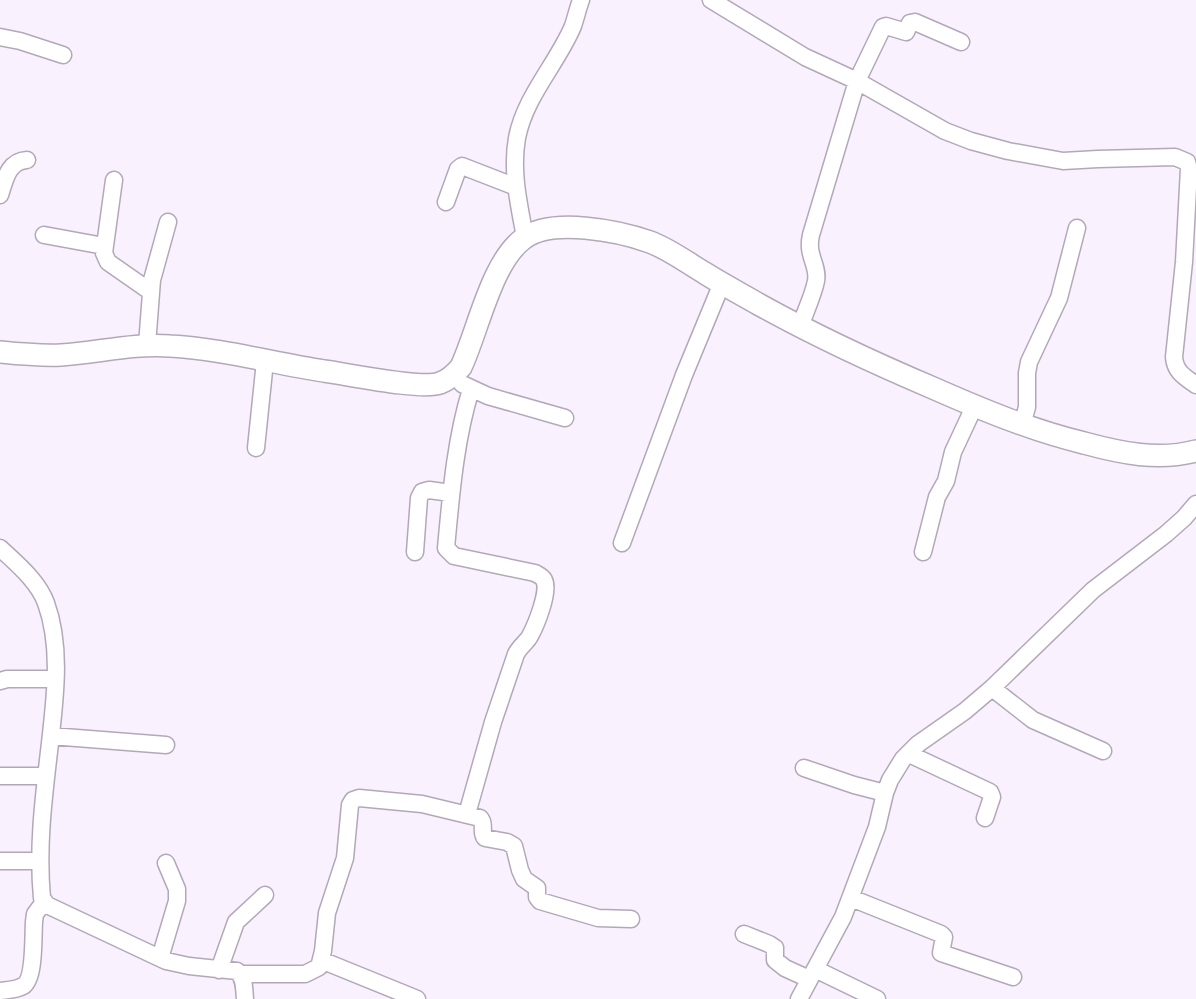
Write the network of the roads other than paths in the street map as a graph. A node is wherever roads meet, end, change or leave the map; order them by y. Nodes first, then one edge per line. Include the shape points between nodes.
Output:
1 (581, 0) edge
2 (711, 0) edge
3 (0, 37) edge
4 (961, 42) dead end
5 (62, 55) dead end
6 (857, 81) junction
7 (26, 160) dead end
8 (114, 180) dead end
9 (516, 186) junction
10 (0, 195) edge
11 (446, 202) dead end
12 (168, 222) dead end
13 (1077, 228) dead end
14 (44, 235) dead end
15 (525, 237) junction
16 (104, 246) junction
17 (722, 283) junction
18 (151, 292) junction
19 (800, 326) junction
20 (147, 346) junction
21 (0, 352) edge
22 (265, 361) junction
23 (452, 377) junction
24 (1196, 384) edge
25 (471, 389) junction
26 (974, 407) junction
27 (565, 418) dead end
28 (1022, 425) junction
29 (256, 448) dead end
30 (1196, 451) edge
31 (452, 493) junction
32 (1196, 504) edge
33 (622, 543) dead end
34 (0, 548) edge
35 (415, 552) dead end
36 (923, 552) dead end
37 (54, 679) junction
38 (0, 681) edge
39 (992, 688) junction
40 (50, 736) junction
41 (166, 745) dead end
42 (1103, 751) dead end
43 (909, 754) junction
44 (804, 768) dead end
45 (0, 776) edge
46 (46, 776) junction
47 (885, 793) junction
48 (466, 814) junction
49 (985, 818) dead end
50 (0, 861) edge
51 (40, 861) junction
52 (166, 863) dead end
53 (265, 895) dead end
54 (851, 898) junction
55 (44, 902) junction
56 (630, 919) dead end
57 (744, 934) dead end
58 (160, 958) junction
59 (321, 960) junction
60 (219, 970) junction
61 (240, 974) junction
62 (812, 974) junction
63 (1013, 977) dead end
64 (0, 991) edge
65 (245, 999) edge
66 (417, 999) edge
67 (799, 999) edge
68 (877, 999) edge

1 - 9 street via 573,25 520,125
2 - 6 street via 805,57
3 - 5 street
4 - 6 street via 915,22 910,23 906,32 884,26
6 - 19 street via 809,244 816,282
6 - 24 street via 945,131 1008,151 1063,162 1175,157 1187,162 1184,262 1174,357 1178,370
7 - 10 street via 15,163
8 - 16 street
9 - 11 street via 462,166
9 - 15 street
12 - 18 street
13 - 28 street via 1058,298 1029,362 1027,407
14 - 16 street
15 - 17 main road via 569,227 615,232 653,243
15 - 23 main road via 513,247 503,264 468,352
16 - 18 street via 108,262
17 - 19 main road
17 - 33 street
18 - 20 street
19 - 26 main road
20 - 21 main road via 60,355
20 - 22 main road via 204,349
22 - 23 main road via 424,385 439,384
22 - 29 street
23 - 25 street
25 - 27 street
25 - 31 street via 462,418
26 - 28 main road
26 - 36 street via 953,452 946,481 936,497
28 - 30 main road via 1119,452 1170,456
31 - 35 street via 422,492
31 - 48 street via 448,552 535,573 542,577 545,586 530,638 516,654
32 - 39 street via 1166,534 1093,590
34 - 37 street via 34,583 45,602 56,657
37 - 38 street
37 - 40 street
39 - 42 street via 1033,720
39 - 43 street
40 - 41 street
40 - 46 street
43 - 47 street via 897,768
43 - 49 street via 990,792 992,797
44 - 47 street
45 - 46 street
46 - 51 street
47 - 54 street via 877,827
48 - 56 street via 482,819 485,838 514,846 520,870 524,878 538,888 540,901 598,918
48 - 59 street via 422,804 353,800 344,858 327,913
50 - 51 street
51 - 55 street
52 - 58 street via 177,889 177,901
53 - 60 street via 236,922
54 - 62 street
54 - 63 street via 940,934 944,938 941,953
55 - 58 street
55 - 64 street via 35,914 28,981 12,990
57 - 62 street via 775,948 775,960 780,964
58 - 60 street
59 - 61 street via 319,967 305,974
59 - 66 street
60 - 61 street
61 - 65 street
62 - 67 street
62 - 68 street

